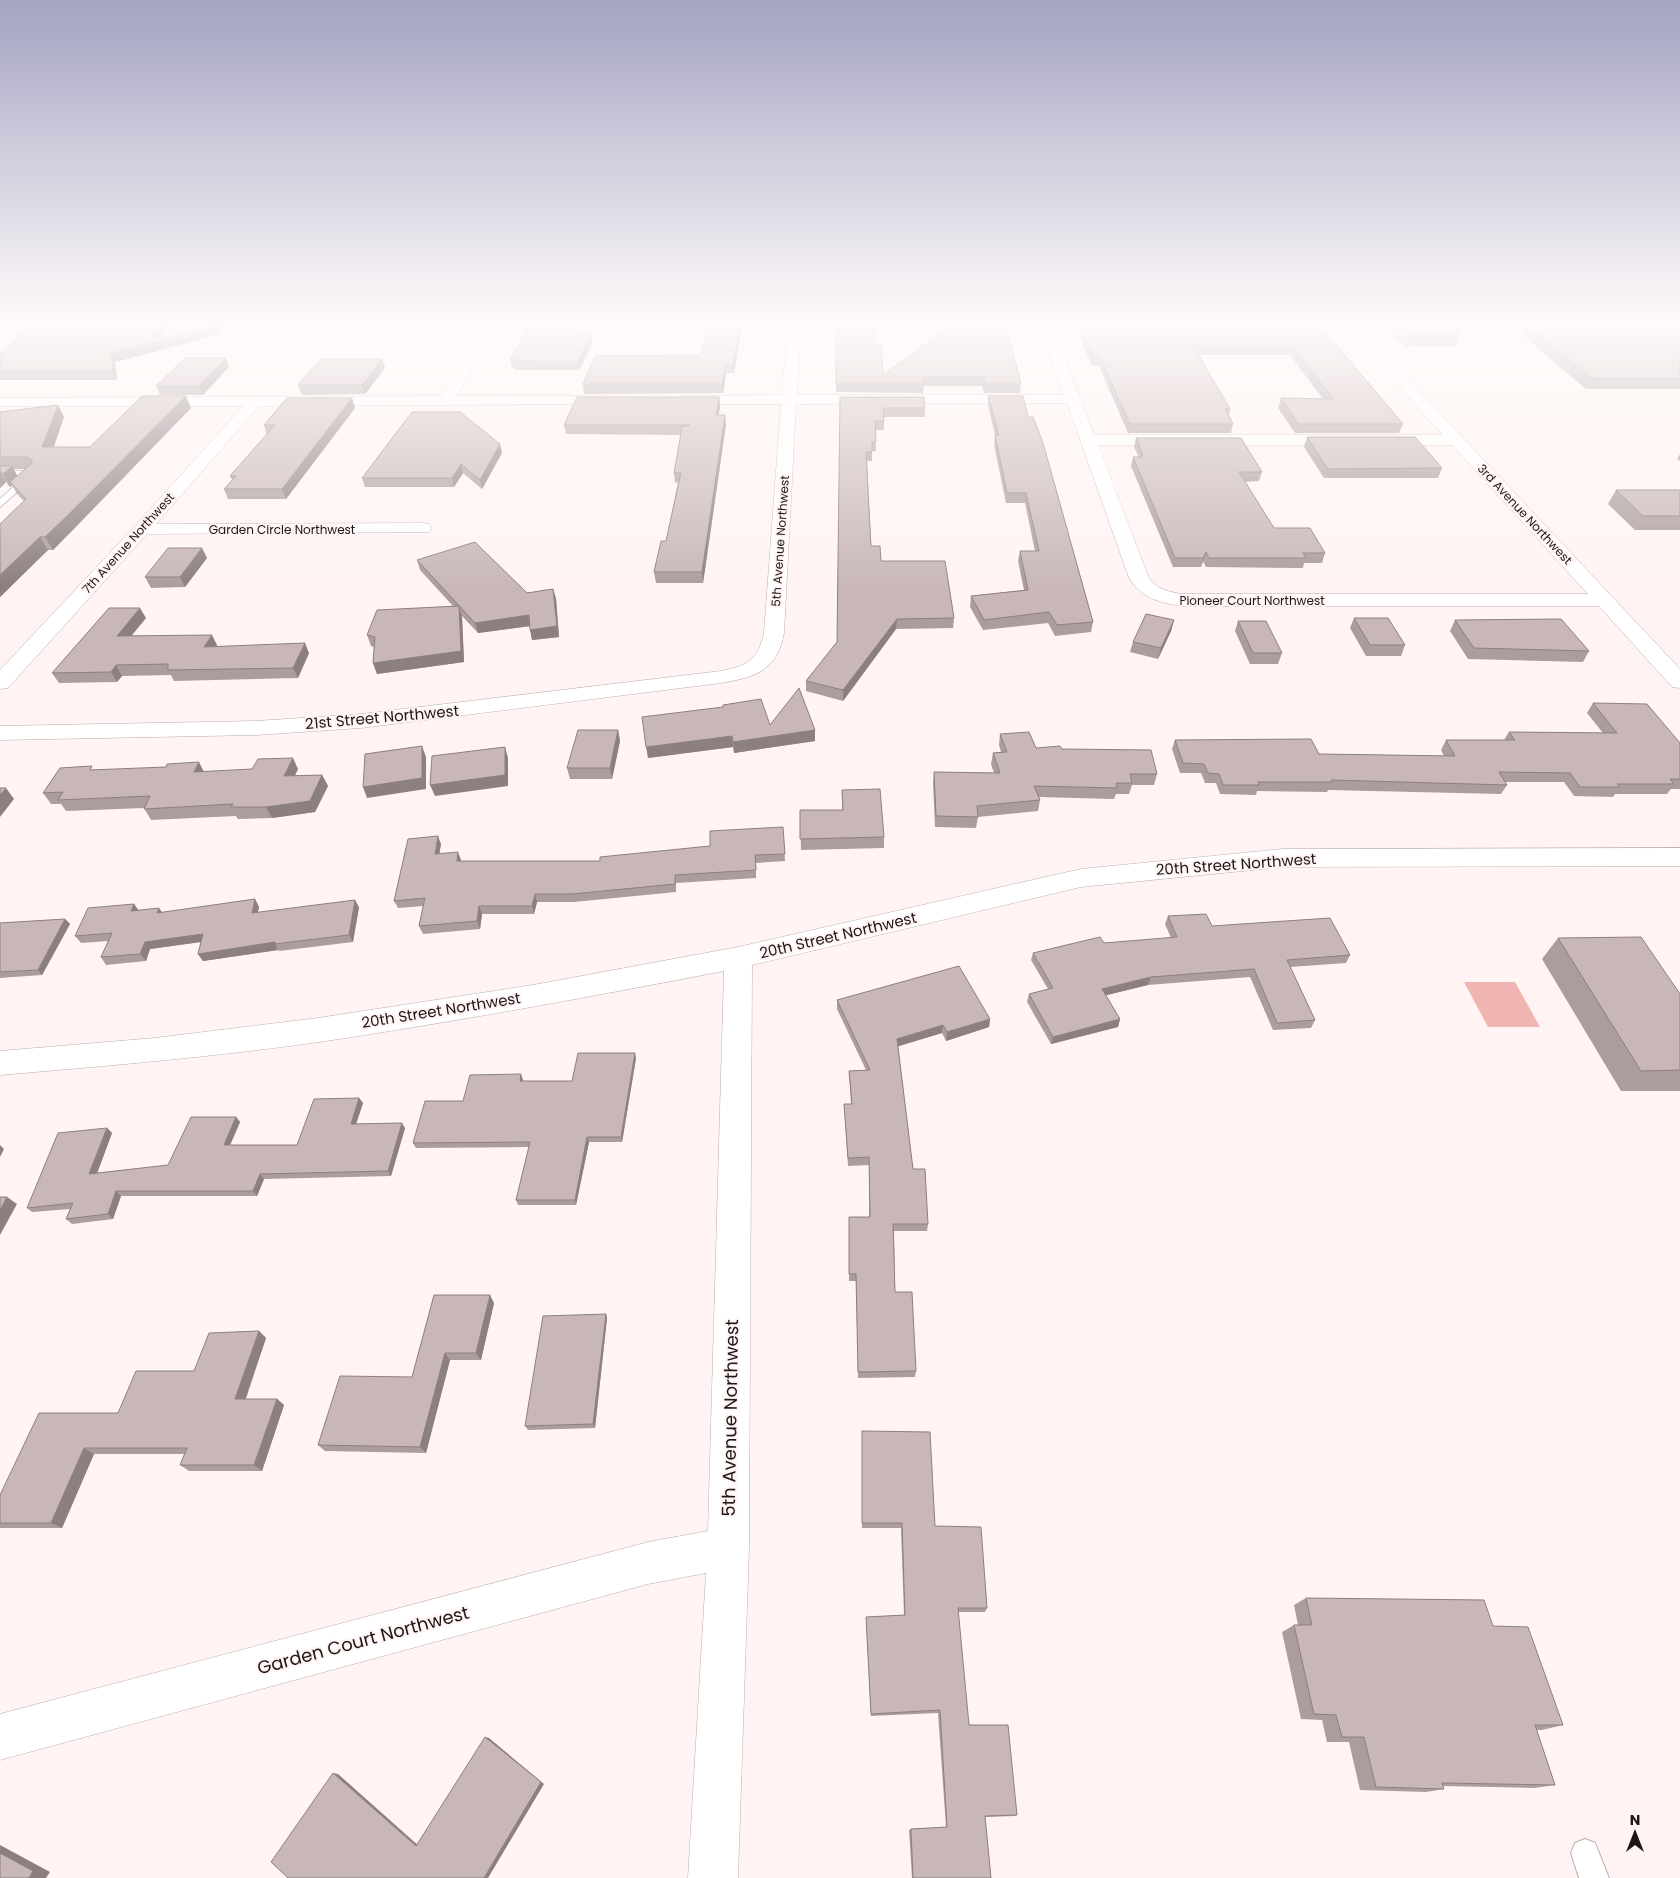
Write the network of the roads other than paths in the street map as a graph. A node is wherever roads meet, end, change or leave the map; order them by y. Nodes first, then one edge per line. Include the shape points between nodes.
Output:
1 (245, 413) edge
2 (788, 413) edge
3 (1077, 413) edge
4 (1431, 413) edge
5 (1088, 440) junction
6 (1456, 440) junction
7 (0, 474) edge
8 (0, 504) edge
9 (423, 528) dead end
10 (142, 530) junction
11 (1605, 600) junction
12 (760, 664) joint
13 (1680, 682) edge
14 (0, 683) edge
15 (0, 733) edge
16 (1680, 857) edge
17 (738, 958) junction
18 (0, 1063) edge
19 (728, 1548) junction
20 (0, 1737) edge
21 (713, 1878) edge

1 - 10 street, 7th Avenue Northwest
2 - 12 street, 5th Avenue Northwest via 774,634 768,655
3 - 5 street, Pioneer Court Northwest
4 - 6 street, 3rd Avenue Northwest
5 - 6 street
5 - 11 street, Pioneer Court Northwest via 1141,582 1163,597 1203,600
6 - 11 street, 3rd Avenue Northwest
7 - 8 lane via 34,474
9 - 10 street, Garden Circle Northwest
10 - 14 street, 7th Avenue Northwest
11 - 13 street, 3rd Avenue Northwest
12 - 15 street, 21st Street Northwest via 738,674 721,677 361,721 256,728
16 - 17 street, 20th Street Northwest via 1284,858 1081,878
17 - 18 street, 20th Street Northwest via 532,996 318,1030 155,1050
17 - 19 street, 5th Avenue Northwest
19 - 20 street, Garden Court Northwest via 638,1566
19 - 21 street, 5th Avenue Northwest

